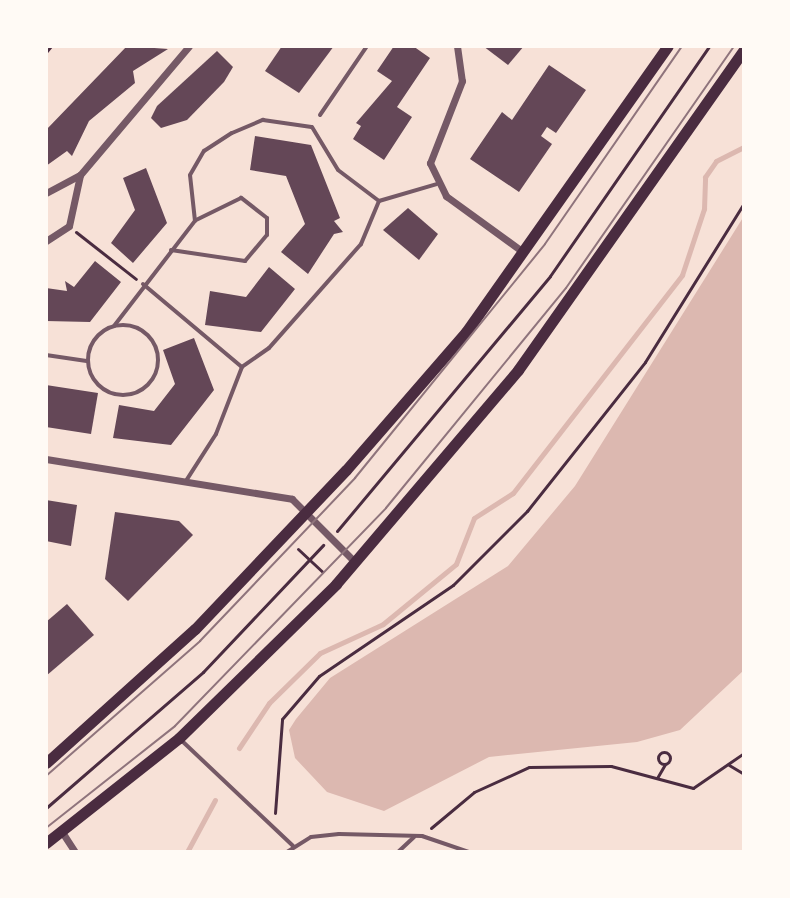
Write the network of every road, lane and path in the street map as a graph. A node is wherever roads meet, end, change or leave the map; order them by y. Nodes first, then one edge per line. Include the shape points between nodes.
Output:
1 (51, 46) edge
2 (189, 46) edge
3 (367, 46) edge
4 (457, 46) edge
5 (668, 46) edge
6 (709, 46) edge
7 (744, 50) edge
8 (46, 52) edge
9 (320, 115) dead end
10 (80, 175) junction
11 (437, 184) junction
12 (46, 193) edge
13 (379, 201) junction
14 (744, 203) edge
15 (195, 221) junction
16 (69, 226) junction
17 (46, 241) edge
18 (171, 250) junction
19 (525, 254) junction
20 (143, 284) junction
21 (114, 326) junction
22 (46, 355) edge
23 (87, 361) junction
24 (242, 367) junction
25 (46, 459) edge
26 (186, 481) junction
27 (307, 513) junction
28 (328, 539) junction
29 (298, 549) dead end
30 (309, 559) junction
31 (355, 562) junction
32 (322, 571) dead end
33 (179, 738) junction
34 (744, 753) edge
35 (46, 763) edge
36 (665, 764) dead end
37 (729, 765) junction
38 (744, 774) edge
39 (655, 779) junction
40 (46, 808) edge
41 (269, 824) junction
42 (62, 832) junction
43 (416, 836) junction
44 (424, 836) junction
45 (46, 843) edge
46 (293, 846) junction
47 (75, 852) edge
48 (287, 852) edge
49 (398, 852) edge
50 (469, 852) edge

1 - 8 path
2 - 10 street
3 - 9 lane
4 - 11 street via 462,81 431,147
5 - 19 main road
6 - 28 path via 550,276
7 - 31 main road via 518,370
10 - 12 street
10 - 16 street
11 - 13 lane
11 - 19 street
13 - 15 lane via 338,170 312,127 263,120 204,151 190,175
13 - 24 lane via 361,244 269,348
14 - 41 path via 645,362 527,511 453,585 319,676 282,719 274,751 279,806
15 - 18 lane
15 - 18 lane via 241,198 267,218 267,235 245,261
16 - 17 street
16 - 20 path
18 - 20 lane
19 - 27 main road
20 - 21 lane
20 - 24 lane
21 - 23 lane via 94,339
21 - 23 lane via 137,328 153,343 154,376 137,392 115,394 95,382
22 - 23 lane
24 - 26 lane via 216,434
25 - 26 street
26 - 27 street via 292,499
27 - 28 street
27 - 35 main road via 195,629
28 - 30 path
28 - 31 street
29 - 30 path
30 - 32 path
30 - 40 path via 139,732
31 - 33 main road
33 - 41 lane
33 - 42 main road
34 - 37 path
36 - 39 path
37 - 38 path
37 - 39 path via 693,788
39 - 44 path via 611,766 529,767 474,792
41 - 46 lane
42 - 45 main road
42 - 47 street
43 - 44 lane
43 - 46 lane via 311,837
43 - 49 lane
44 - 50 lane
46 - 48 lane

